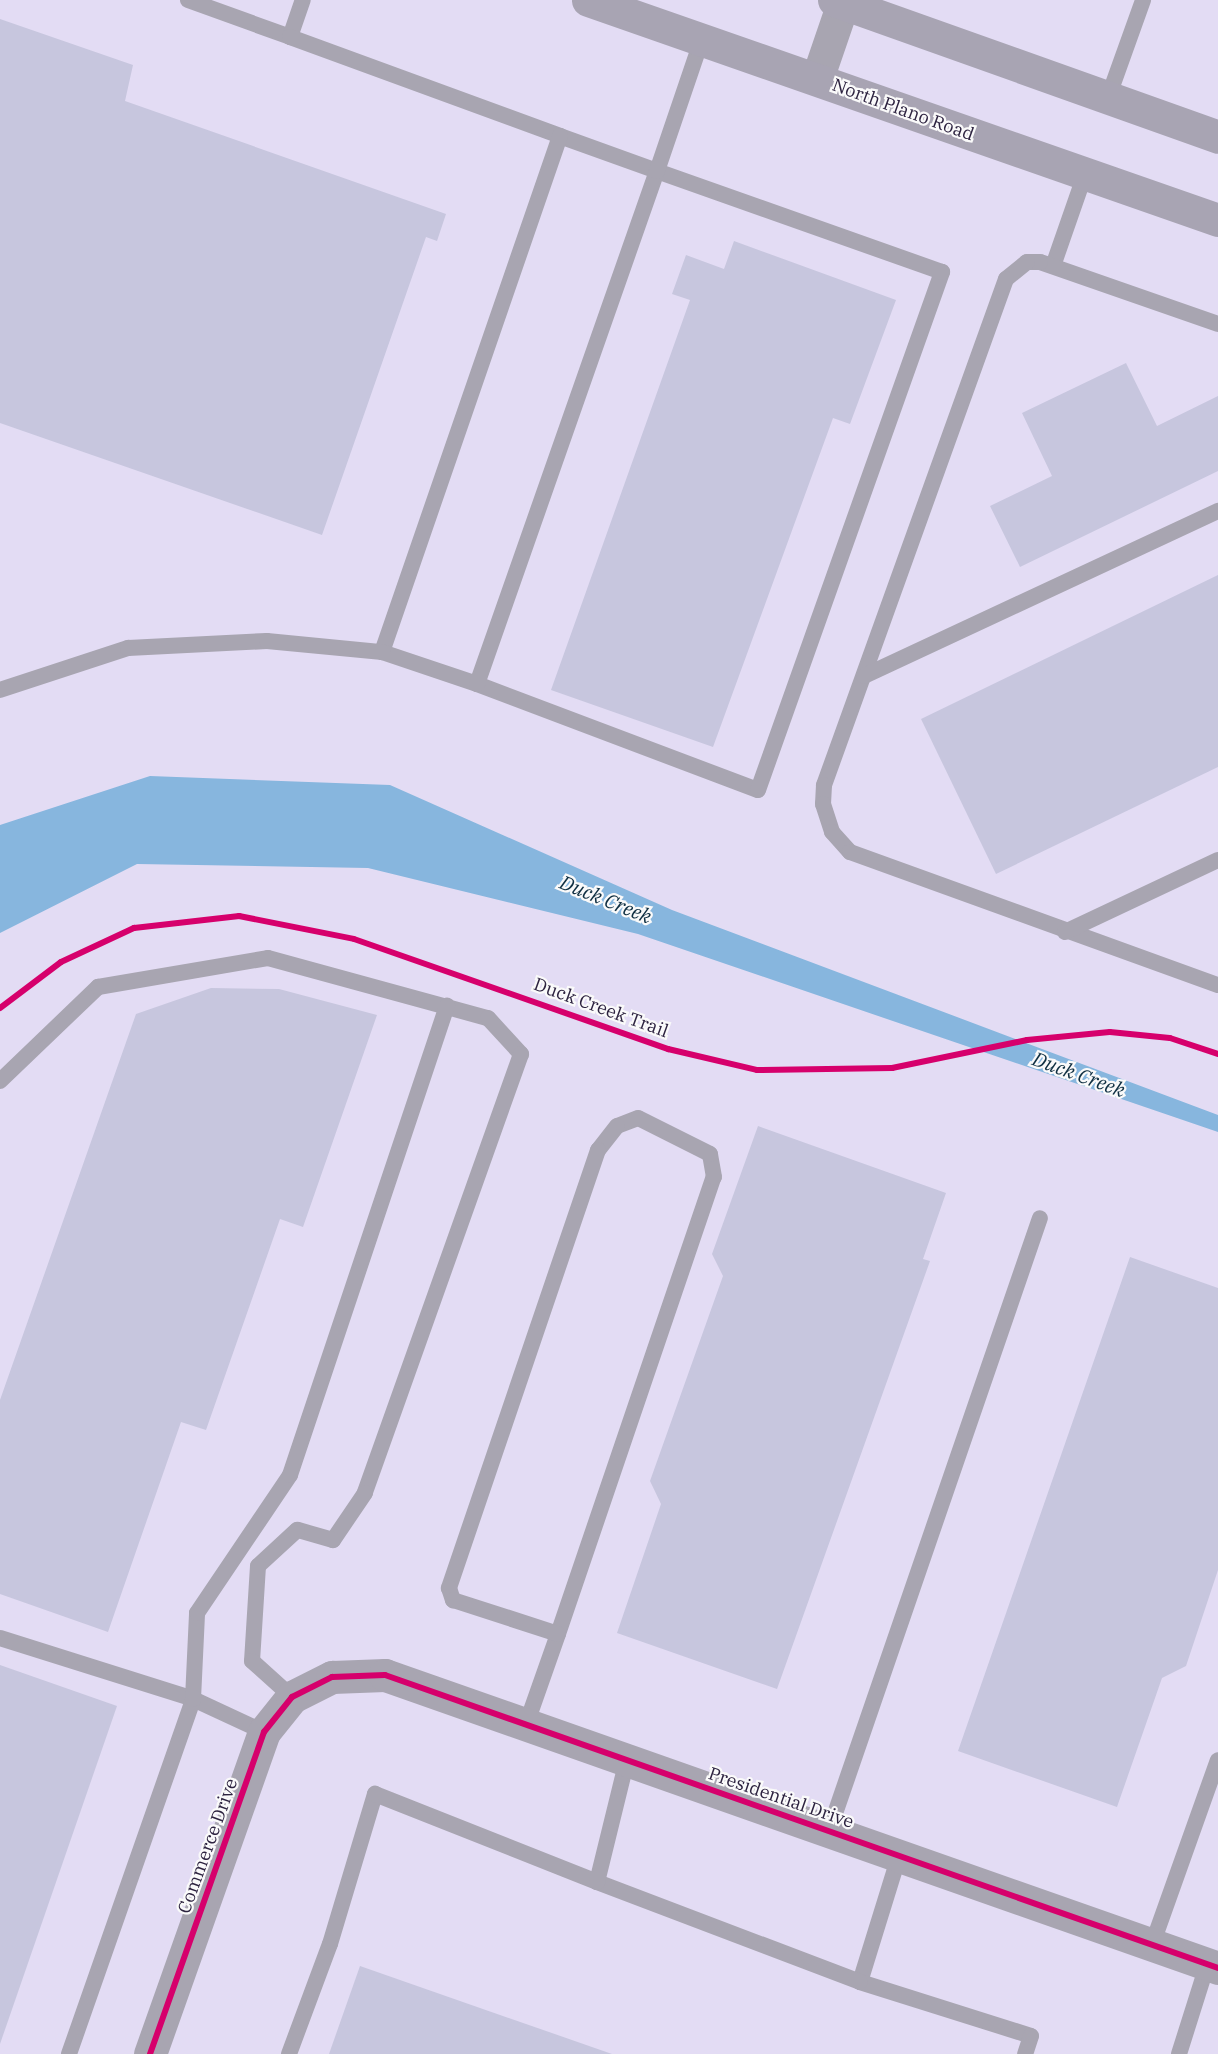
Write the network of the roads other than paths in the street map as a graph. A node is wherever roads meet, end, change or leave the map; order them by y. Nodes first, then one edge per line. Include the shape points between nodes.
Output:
1 (188, 0) edge
2 (303, 0) edge
3 (588, 0) edge
4 (1143, 0) edge
5 (841, 1) edge
6 (290, 37) junction
7 (702, 39) junction
8 (817, 79) junction
9 (1108, 98) junction
10 (560, 135) junction
11 (1218, 136) edge
12 (657, 171) junction
13 (1085, 174) junction
14 (1218, 220) edge
15 (1053, 266) junction
16 (1218, 324) edge
17 (1218, 511) edge
18 (382, 652) junction
19 (864, 676) junction
20 (477, 684) junction
21 (0, 690) edge
22 (1218, 860) edge
23 (1065, 932) junction
24 (1218, 985) edge
25 (447, 1006) junction
26 (0, 1081) edge
27 (1040, 1218) dead end
28 (236, 1555) junction
29 (258, 1566) junction
30 (558, 1634) junction
31 (0, 1638) edge
32 (332, 1677) joint
33 (292, 1697) junction
34 (193, 1699) junction
35 (526, 1725) junction
36 (264, 1732) junction
37 (627, 1760) junction
38 (1218, 1760) edge
39 (829, 1831) junction
40 (899, 1856) junction
41 (597, 1882) junction
42 (1152, 1945) junction
43 (1212, 1966) edge
44 (861, 1982) junction
45 (69, 2054) edge
46 (150, 2054) edge
47 (289, 2054) edge
48 (1025, 2054) edge
49 (1179, 2054) edge

1 - 6 lane
2 - 6 lane
3 - 7 main road, North Plano Road
4 - 9 lane
5 - 8 street
5 - 9 main road
6 - 10 lane
7 - 8 main road, North Plano Road
7 - 12 lane
8 - 13 main road, North Plano Road
9 - 11 main road
10 - 12 lane
10 - 18 lane
12 - 20 lane
12 - 20 lane via 942,272 759,790
13 - 14 main road, North Plano Road
13 - 15 lane
15 - 16 lane
15 - 19 lane via 1027,262 1014,269 999,291
17 - 19 lane
18 - 20 lane
18 - 21 lane via 267,641 128,648
19 - 23 lane via 824,785 825,818 841,845
22 - 23 lane
23 - 24 lane
25 - 26 lane via 268,958 98,987
25 - 28 lane via 290,1475
25 - 29 lane via 488,1018 521,1054 365,1493 333,1540 297,1530
27 - 39 lane
28 - 29 lane
28 - 34 lane via 197,1613
29 - 33 lane via 252,1661
30 - 30 lane via 714,1177 710,1154 638,1118 616,1126 598,1150 449,1588 453,1600
30 - 35 lane
31 - 34 lane
32 - 33 street, Commerce Drive
32 - 35 street, Presidential Drive via 385,1675
33 - 36 street, Commerce Drive
34 - 36 lane
34 - 45 lane
35 - 37 street, Presidential Drive
36 - 46 street, Commerce Drive
37 - 39 street, Presidential Drive
37 - 41 lane
38 - 42 lane
39 - 40 street, Presidential Drive
40 - 42 street, Presidential Drive
40 - 44 lane
41 - 44 lane
41 - 47 lane via 375,1794 330,1944
42 - 43 street, Presidential Drive
43 - 49 lane
44 - 48 lane via 1031,2036

